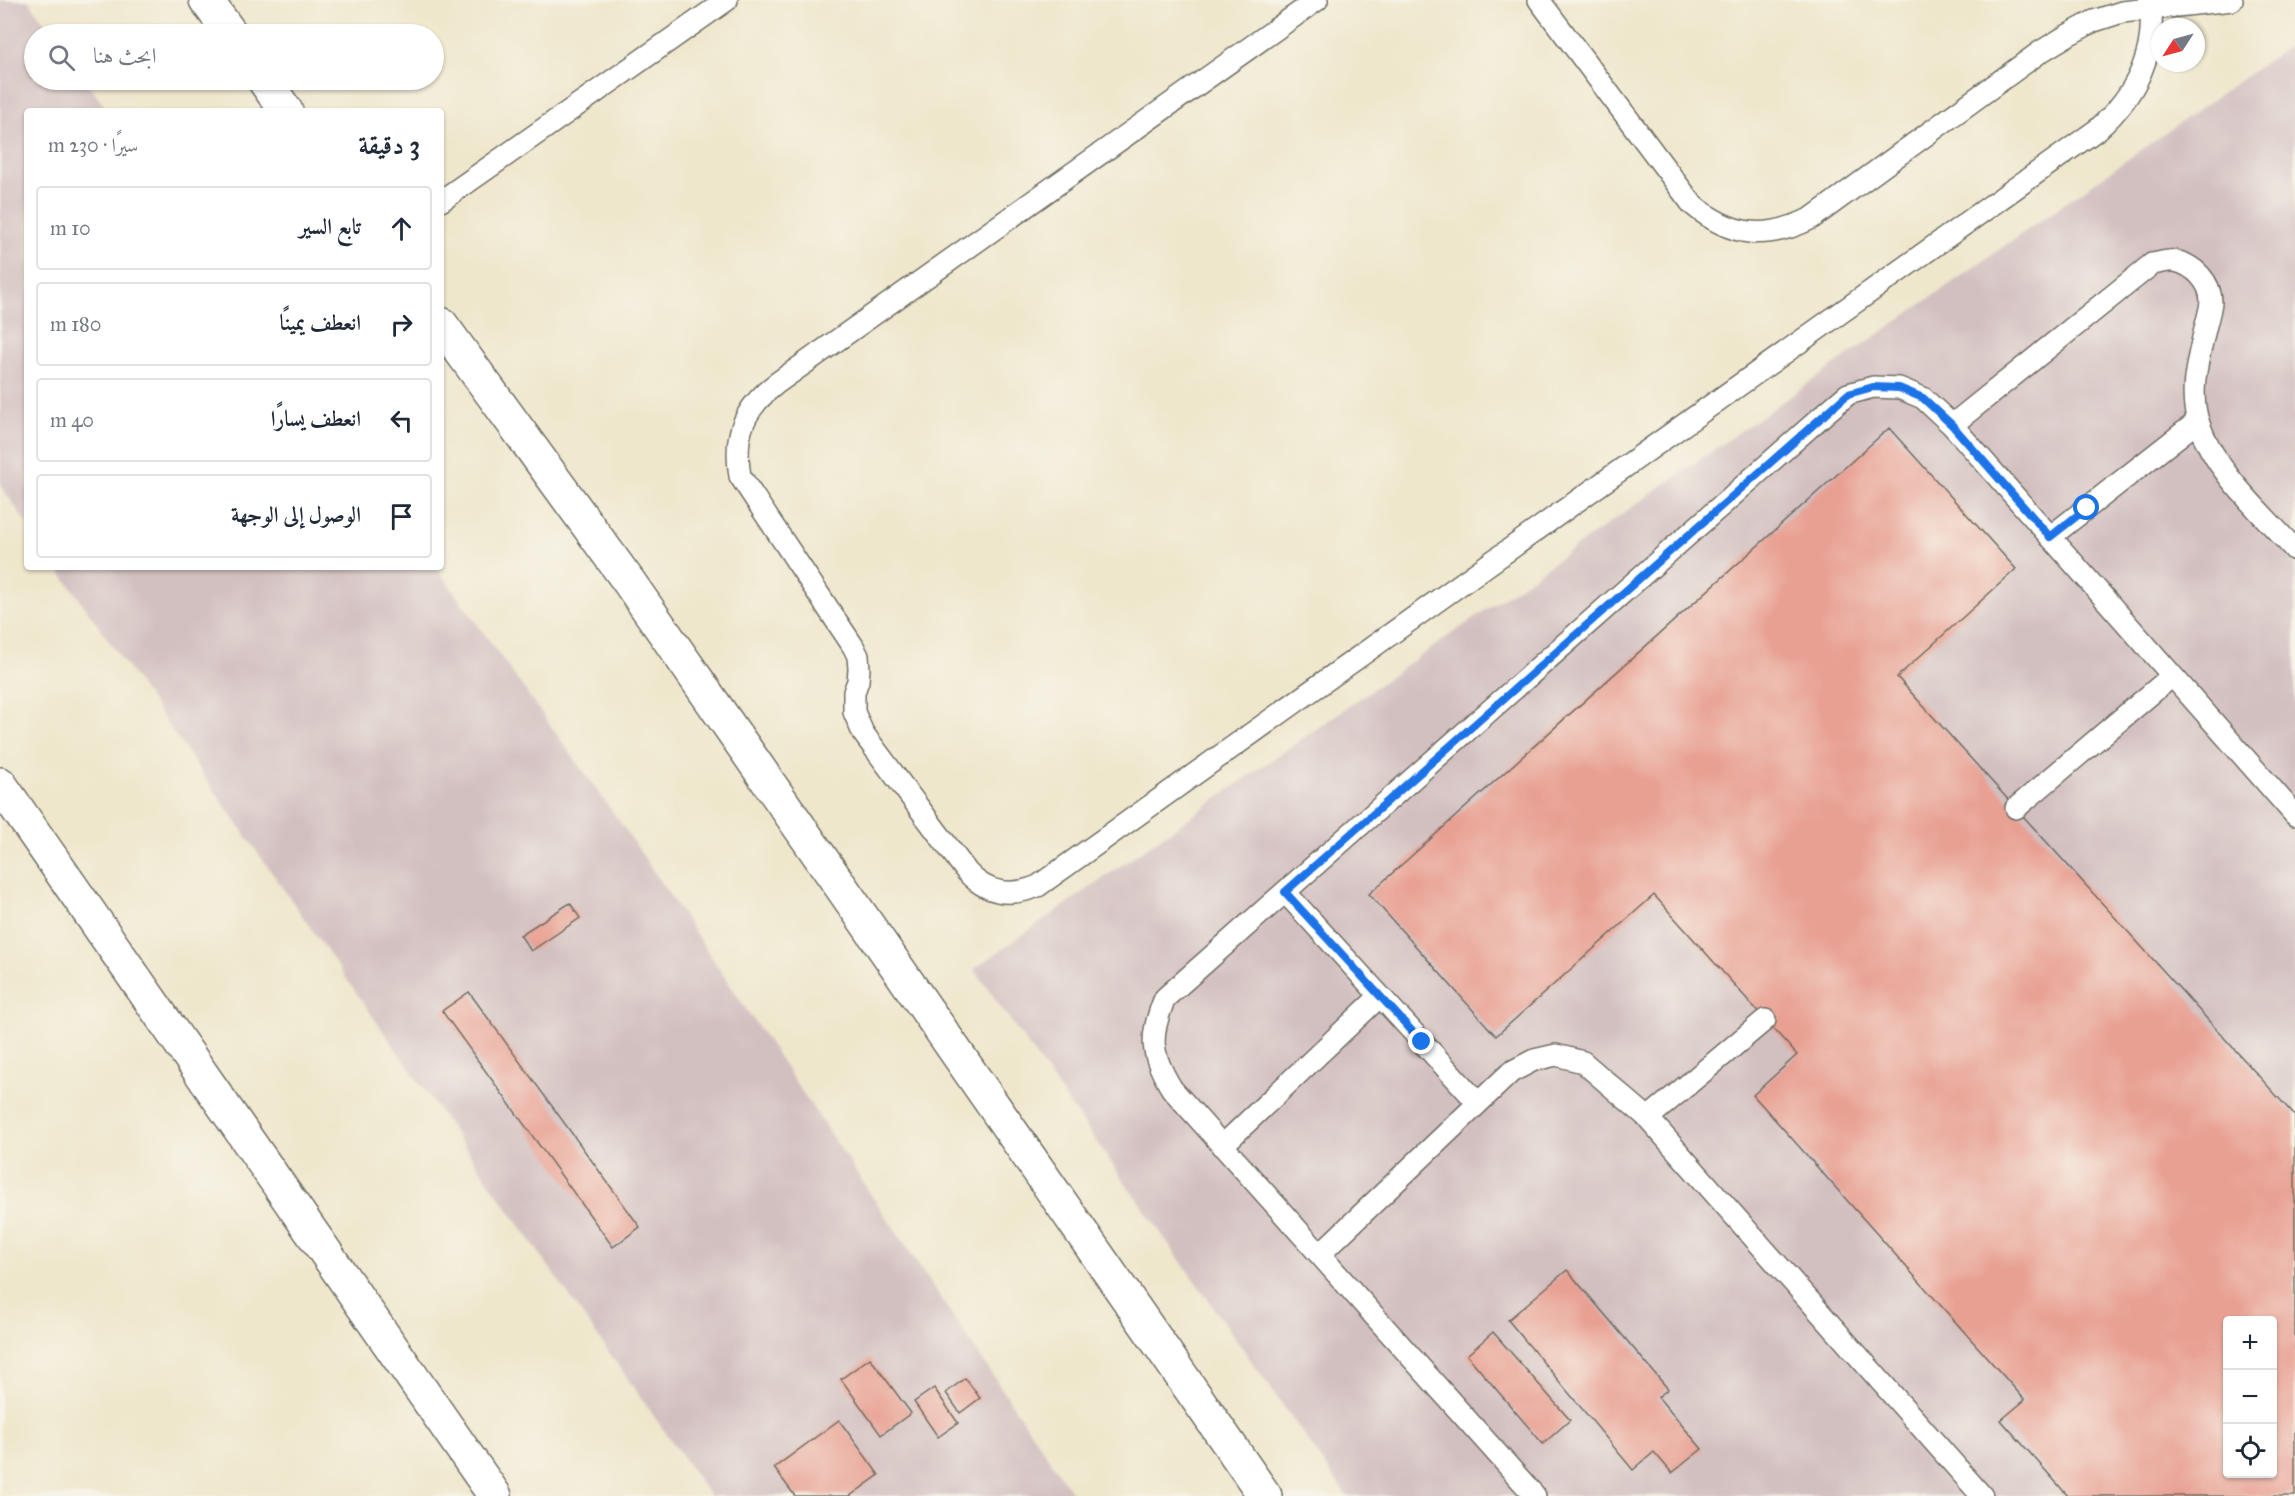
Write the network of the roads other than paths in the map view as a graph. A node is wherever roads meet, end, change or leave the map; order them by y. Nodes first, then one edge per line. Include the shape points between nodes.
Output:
1 (206, 0) edge
2 (727, 0) edge
3 (1317, 0) edge
4 (1539, 0) edge
5 (2232, 0) edge
6 (2150, 4) edge
7 (224, 24) edge
8 (271, 90) edge
9 (284, 108) edge
10 (444, 199) edge
11 (444, 328) edge
12 (2198, 421) junction
13 (1952, 425) junction
14 (2050, 537) junction
15 (2295, 550) edge
16 (2172, 676) junction
17 (0, 783) edge
18 (2016, 808) dead end
19 (2295, 815) edge
20 (1285, 892) junction
21 (1380, 996) junction
22 (1765, 1020) dead end
23 (1478, 1103) junction
24 (1648, 1119) junction
25 (1222, 1146) junction
26 (1320, 1254) junction
27 (495, 1496) edge
28 (1265, 1496) edge
29 (1535, 1496) edge
30 (1982, 1496) edge

1 - 7 street
2 - 10 lane
3 - 6 lane via 777,382 748,412 741,431 737,446 740,476 858,656 853,702 863,733 967,872 997,892 1025,892 1038,886 2098,129 2131,94 2141,74 2151,31
4 - 6 lane via 1692,204 1720,224 1754,233 1784,230 1812,218 2040,52 2104,18
5 - 6 lane
8 - 9 street
11 - 28 street via 629,582
12 - 13 lane via 2194,376 2211,302 2206,282 2192,267 2172,261 2152,264
12 - 14 lane
12 - 15 lane via 2208,448 2223,469
13 - 14 lane
13 - 20 lane via 1923,398 1899,388 1873,387 1848,394
14 - 16 lane
16 - 18 lane
16 - 19 lane
17 - 27 street
20 - 21 lane
20 - 25 lane via 1165,998 1156,1020 1154,1045 1159,1068 1172,1089
21 - 23 lane
21 - 25 lane
22 - 24 lane
23 - 24 lane via 1511,1072 1534,1060 1556,1055 1583,1062
23 - 26 lane
24 - 30 lane
25 - 26 lane
26 - 29 lane

